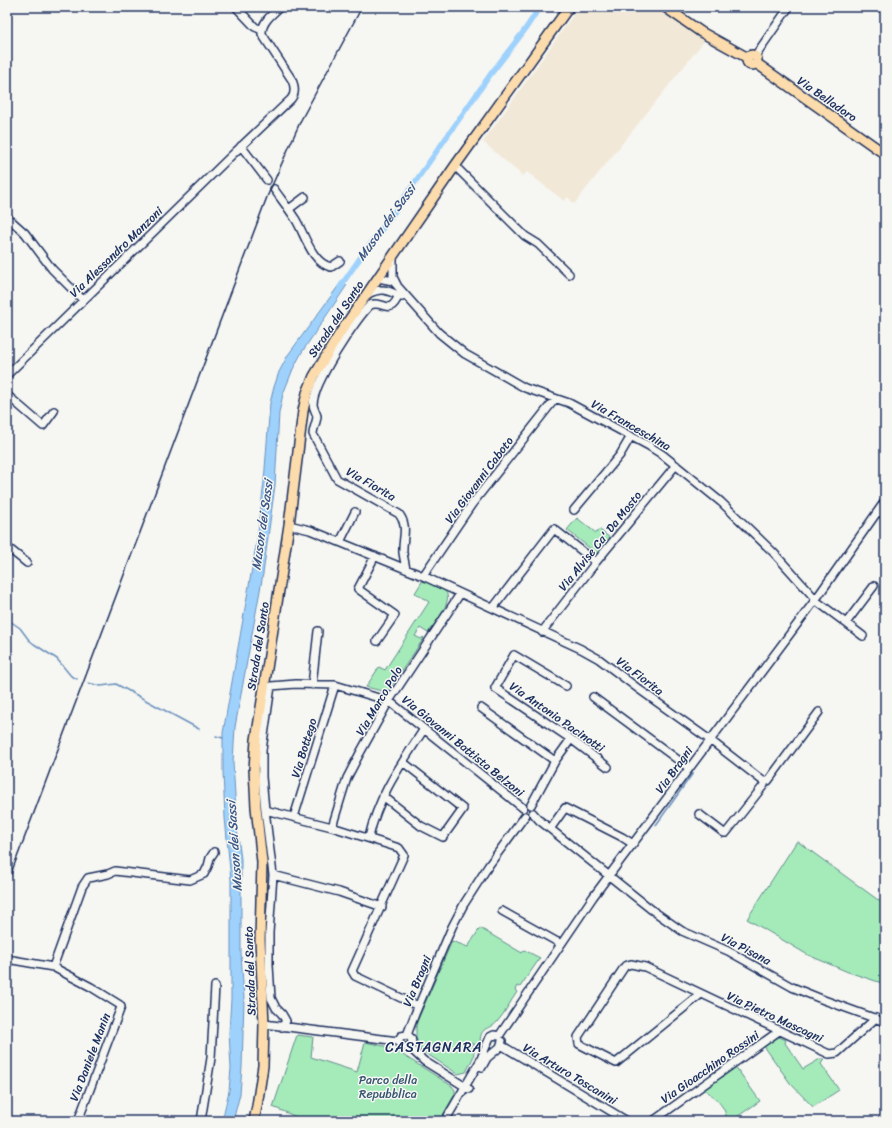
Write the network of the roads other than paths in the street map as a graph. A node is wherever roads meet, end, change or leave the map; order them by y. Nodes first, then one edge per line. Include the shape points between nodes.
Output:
1 (236, 7) edge
2 (280, 7) edge
3 (569, 7) edge
4 (665, 7) edge
5 (788, 7) edge
6 (262, 30) junction
7 (753, 59) junction
8 (241, 146) junction
9 (885, 154) edge
10 (455, 166) junction
11 (267, 180) dead end
12 (274, 189) dead end
13 (305, 197) dead end
14 (288, 209) junction
15 (7, 217) edge
16 (393, 256) junction
17 (340, 262) dead end
18 (569, 274) dead end
19 (378, 278) junction
20 (398, 287) junction
21 (387, 290) junction
22 (368, 294) junction
23 (399, 295) junction
24 (83, 300) junction
25 (412, 304) junction
26 (7, 376) edge
27 (7, 395) edge
28 (556, 399) junction
29 (54, 411) dead end
30 (632, 436) junction
31 (676, 465) junction
32 (885, 501) edge
33 (574, 510) dead end
34 (878, 511) junction
35 (355, 512) dead end
36 (885, 516) edge
37 (289, 525) junction
38 (340, 542) junction
39 (7, 547) edge
40 (375, 556) junction
41 (596, 562) junction
42 (27, 563) dead end
43 (406, 569) junction
44 (423, 576) junction
45 (874, 586) dead end
46 (460, 594) junction
47 (816, 599) junction
48 (492, 608) junction
49 (846, 623) junction
50 (318, 631) dead end
51 (542, 632) junction
52 (863, 636) dead end
53 (378, 641) dead end
54 (312, 685) junction
55 (335, 685) junction
56 (271, 686) joint
57 (566, 686) dead end
58 (593, 697) dead end
59 (265, 701) junction
60 (389, 701) junction
61 (481, 708) dead end
62 (819, 712) dead end
63 (424, 729) junction
64 (570, 739) junction
65 (710, 740) junction
66 (555, 761) junction
67 (403, 762) junction
68 (608, 767) dead end
69 (689, 768) junction
70 (765, 781) junction
71 (383, 796) junction
72 (531, 806) junction
73 (523, 808) junction
74 (265, 810) junction
75 (533, 813) junction
76 (700, 814) dead end
77 (525, 816) junction
78 (294, 817) junction
79 (332, 827) junction
80 (550, 829) junction
81 (369, 837) junction
82 (264, 841) junction
83 (632, 844) junction
84 (214, 852) dead end
85 (273, 875) junction
86 (608, 876) junction
87 (261, 897) junction
88 (271, 897) junction
89 (382, 907) junction
90 (502, 911) dead end
91 (561, 944) junction
92 (7, 959) edge
93 (53, 967) junction
94 (215, 986) dead end
95 (701, 994) junction
96 (418, 1006) junction
97 (876, 1018) junction
98 (885, 1022) edge
99 (264, 1024) junction
100 (282, 1027) junction
101 (779, 1031) junction
102 (407, 1035) junction
103 (499, 1036) junction
104 (398, 1041) junction
105 (488, 1042) junction
106 (409, 1047) junction
107 (499, 1047) junction
108 (467, 1088) junction
109 (78, 1121) edge
110 (201, 1121) edge
111 (254, 1121) edge
112 (445, 1121) edge
113 (451, 1121) edge
114 (627, 1121) edge
115 (653, 1121) edge

1 - 6 street via 255,27
2 - 6 street via 264,24
3 - 10 main road, Strada del Santo
4 - 7 main road, Via Belladoro via 701,32
5 - 7 street
6 - 8 street, Via Alessandro Manzoni via 263,37 295,88 287,104
7 - 9 main road, Via Belladoro
8 - 11 street
8 - 24 street, Via Alessandro Manzoni
10 - 16 main road, Strada del Santo
10 - 18 street via 525,236 538,244
12 - 14 street
13 - 14 street
14 - 17 street via 314,254 331,267
15 - 24 street via 25,233 52,269
16 - 19 main road, Strada del Santo
16 - 20 street, Via Franceschina via 393,277
19 - 20 street, Via Franceschina via 393,281
19 - 21 street
19 - 22 main road, Strada del Santo
20 - 25 street, Via Franceschina
21 - 22 street via 375,290
21 - 23 street, Via Franceschina
22 - 37 main road, Strada del Santo via 320,364 307,393
23 - 25 street, Via Franceschina
23 - 43 street, Via Fiorita via 391,306 377,303 370,305 333,358 313,404 317,418 313,434 337,479 399,514 403,519 403,553
24 - 26 street, Via Alessandro Manzoni
25 - 28 street, Via Franceschina via 447,340 465,354 512,382
27 - 29 street via 44,426
28 - 30 street, Via Franceschina via 569,403
28 - 44 street, Via Giovanni Caboto via 472,504
30 - 31 street, Via Franceschina
30 - 33 street via 620,455
31 - 41 street, Via Alvise Ca' Da Mosto
31 - 47 street, Via Franceschina via 721,502 774,553
32 - 34 street, Via Bragni
34 - 36 street
34 - 47 street, Via Bragni
35 - 38 street
37 - 38 street, Via Fiorita
37 - 59 main road, Strada del Santo
38 - 40 street, Via Fiorita
39 - 42 street
40 - 43 street, Via Fiorita
40 - 53 street via 358,588 395,615
41 - 48 street via 554,529
41 - 51 street, Via Alvise Ca' Da Mosto
43 - 44 street, Via Fiorita
44 - 46 street, Via Fiorita
45 - 49 street
46 - 48 street, Via Fiorita
46 - 60 street, Via Marco Polo
47 - 49 street
47 - 65 street, Via Bragni
48 - 51 street, Via Fiorita
49 - 52 street
50 - 54 street
51 - 65 street, Via Fiorita via 600,660
54 - 55 street, Via Giovanni Battista Belzoni
54 - 56 street, Via Giovanni Battista Belzoni
55 - 60 street, Via Giovanni Battista Belzoni
55 - 78 street, Via Bottego
56 - 59 street, Strada del Santo
57 - 64 street, Via Antonio Pacinotti via 514,655 495,688
58 - 69 street
59 - 74 street, Strada del Santo via 262,750
59 - 82 main road, Strada del Santo via 256,740 254,769 256,807
60 - 63 street, Via Giovanni Battista Belzoni
60 - 79 street, Via Marco Polo via 347,778
61 - 66 street
62 - 70 street
63 - 67 street
63 - 73 street, Via Giovanni Battista Belzoni
64 - 66 street
64 - 68 street, Via Antonio Pacinotti
65 - 69 street, Via Bragni
65 - 70 street, Via Fiorita
66 - 72 street
67 - 71 street
67 - 71 street via 463,809 442,837 421,826
69 - 83 street, Via Bragni
70 - 76 street via 726,833
71 - 81 street via 374,816
72 - 73 street via 526,805
72 - 75 street via 534,809
73 - 77 street
74 - 78 street
74 - 82 street, Strada del Santo
75 - 77 street
75 - 80 street
77 - 96 street, Via Bragni via 464,904
78 - 79 street
79 - 81 street
80 - 83 street via 565,808
80 - 86 street
81 - 89 street via 399,848 404,855
82 - 85 street, Strada del Santo
82 - 87 main road, Strada del Santo
83 - 86 street, Via Bragni
84 - 93 street via 204,874 190,880 115,871 88,878 82,887
85 - 88 street, Strada del Santo
85 - 89 street via 339,892
86 - 91 street, Via Bragni
86 - 97 street, Via Pisana via 682,931 728,951 792,987
87 - 88 street
87 - 99 main road, Strada del Santo
88 - 100 street, Strada del Santo via 271,998 286,1021
89 - 96 street via 352,971 355,976
90 - 91 street
91 - 103 street, Via Bragni
92 - 93 street, Via Daniele Manin
93 - 109 street, Via Daniele Manin via 91,987 121,1007
94 - 110 street via 210,1058
95 - 95 street, Via Pietro Mascagni via 645,968 631,964 625,966 578,1037 579,1044 616,1063
95 - 101 street, Via Pietro Mascagni
96 - 102 street, Via Bragni
97 - 98 street, Via Pisana
97 - 101 street, Via Pietro Mascagni via 837,1053 829,1054
99 - 100 street
99 - 111 main road, Strada del Santo via 263,1066
100 - 104 street
101 - 115 street, Via Gioacchino Rossini
102 - 104 street via 401,1036
102 - 106 street via 412,1041
103 - 105 street via 492,1036
103 - 107 street via 502,1041
104 - 106 street via 402,1047
105 - 107 street via 491,1047
105 - 108 street
106 - 108 street via 424,1061
107 - 108 street via 487,1058
107 - 114 street, Via Arturo Toscanini
108 - 112 street
108 - 113 street

